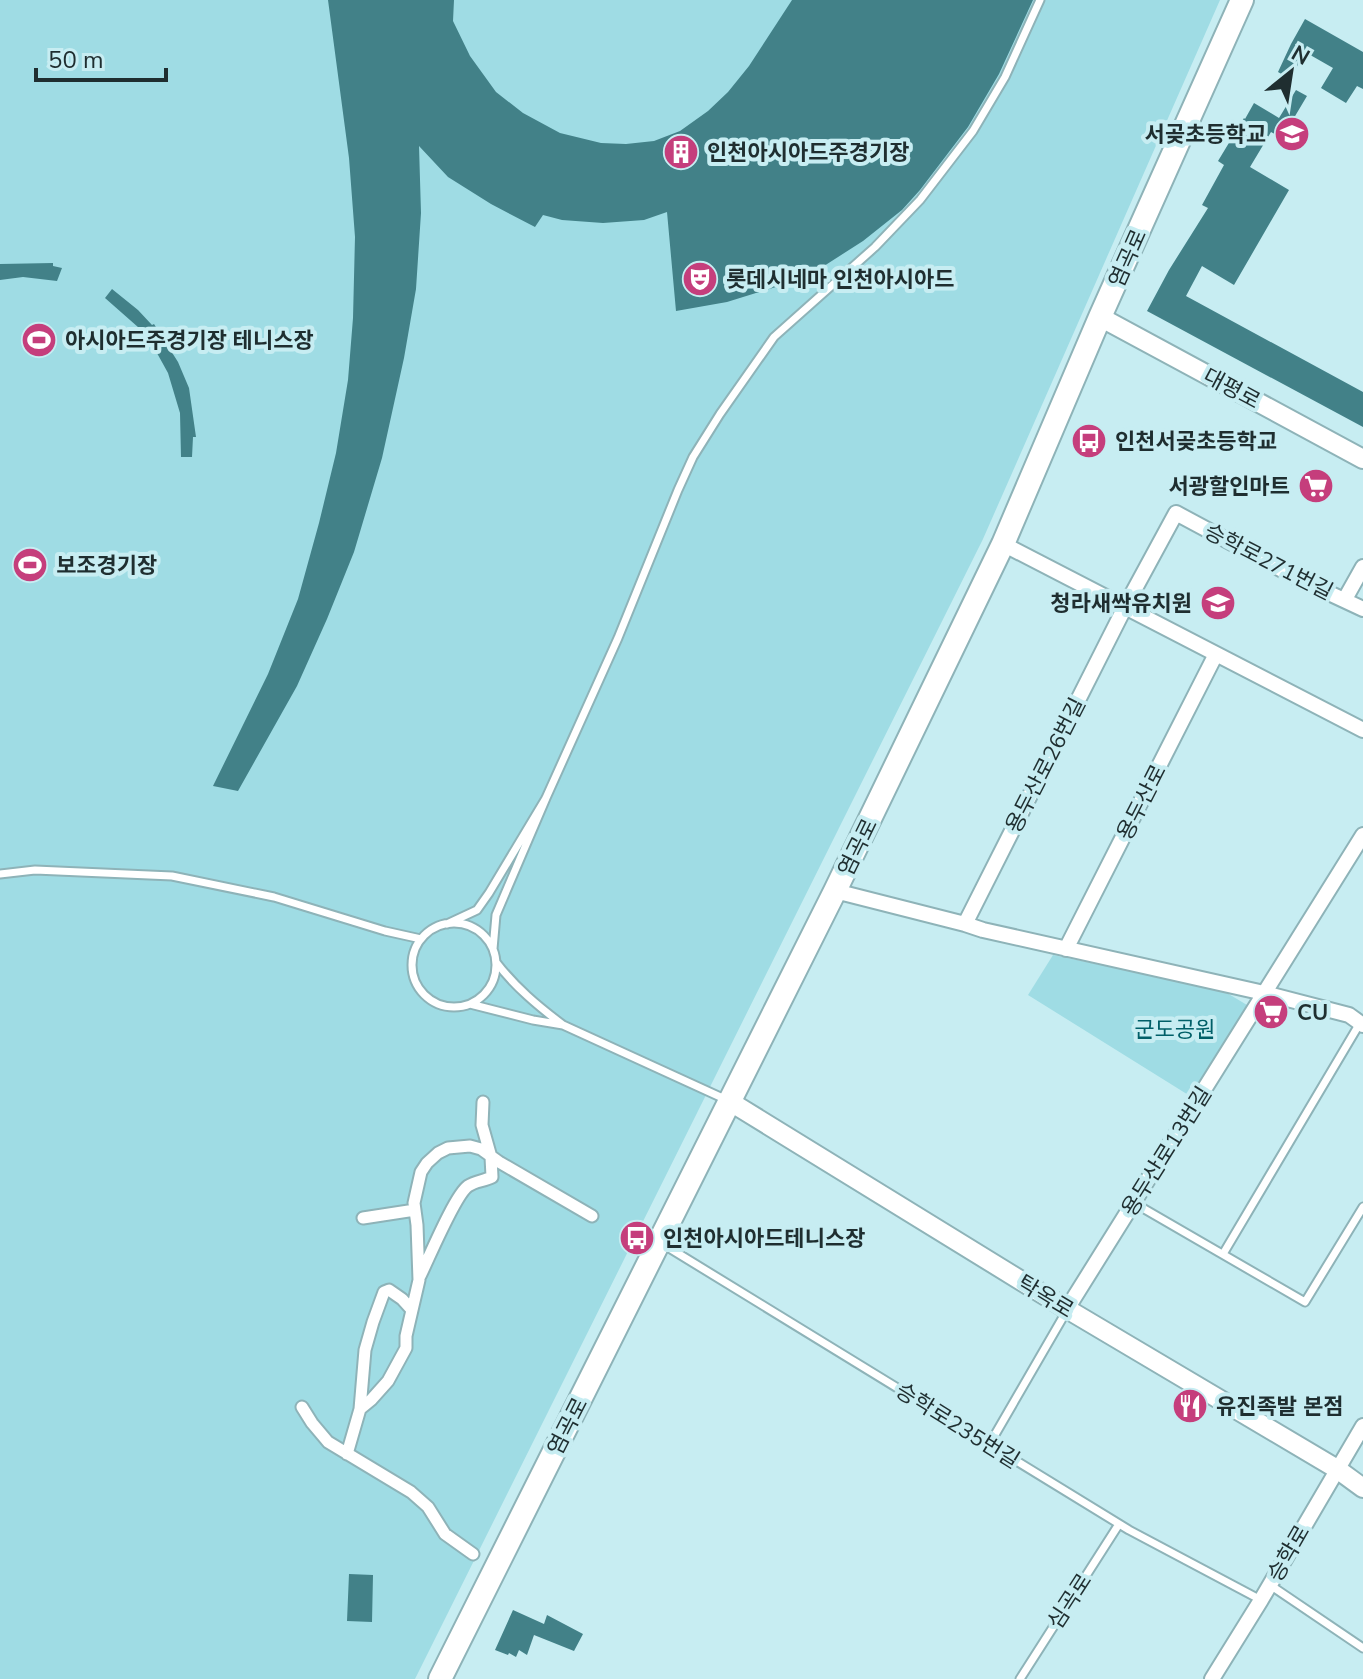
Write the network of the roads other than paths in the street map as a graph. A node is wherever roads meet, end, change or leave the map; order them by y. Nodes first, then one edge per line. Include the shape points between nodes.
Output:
1 (1040, 0) edge
2 (1242, 0) edge
3 (1100, 317) junction
4 (1363, 459) edge
5 (1176, 513) joint
6 (1003, 544) junction
7 (1363, 567) edge
8 (1345, 599) junction
9 (1125, 607) junction
10 (1363, 609) edge
11 (1216, 654) junction
12 (1363, 730) edge
13 (546, 798) junction
14 (1363, 835) edge
15 (0, 874) edge
16 (835, 891) junction
17 (447, 924) junction
18 (965, 924) junction
19 (421, 939) junction
20 (493, 949) junction
21 (1066, 949) junction
22 (496, 962) junction
23 (1264, 993) junction
24 (470, 1004) junction
25 (1362, 1024) edge
26 (563, 1025) junction
27 (729, 1101) junction
28 (483, 1102) dead end
29 (491, 1157) junction
30 (1134, 1203) junction
31 (1363, 1207) edge
32 (415, 1210) junction
33 (592, 1216) dead end
34 (363, 1218) dead end
35 (659, 1242) junction
36 (1223, 1254) junction
37 (419, 1280) junction
38 (1067, 1309) junction
39 (412, 1310) junction
40 (302, 1407) dead end
41 (360, 1409) junction
42 (1363, 1426) edge
43 (989, 1445) junction
44 (347, 1454) junction
45 (1337, 1469) junction
46 (1363, 1488) edge
47 (1119, 1524) junction
48 (473, 1554) dead end
49 (1270, 1585) junction
50 (1261, 1600) junction
51 (1363, 1648) edge
52 (440, 1679) edge
53 (1020, 1679) edge
54 (1212, 1679) edge

1 - 13 lane via 973,131 920,200 875,247 774,337 693,457
2 - 3 main road, 염곡로
3 - 4 street, 대평로
3 - 6 main road, 염곡로
5 - 8 street, 승학로271번길
5 - 9 street, 용두산로26번길
6 - 9 street
6 - 16 main road, 염곡로
7 - 8 street
8 - 10 street, 승학로271번길
9 - 11 street
9 - 18 street, 용두산로26번길
11 - 12 street
11 - 21 street, 용두산로
13 - 17 lane via 477,910
13 - 20 lane via 496,915
14 - 23 street, 용두산로13번길
15 - 19 lane via 35,870 172,876 274,897
16 - 18 street
16 - 27 main road, 염곡로
17 - 19 lane
17 - 20 lane via 475,929
18 - 21 street
19 - 24 lane via 412,964 421,991 444,1006
20 - 22 lane
21 - 23 street
22 - 24 lane via 490,987
22 - 26 lane via 527,997
23 - 25 street via 1349,1015
23 - 30 street, 용두산로13번길
24 - 26 lane
25 - 36 lane
26 - 27 lane
27 - 35 main road, 염곡로
27 - 38 street, 탁옥로
28 - 29 street via 482,1125
29 - 32 street via 470,1146 438,1153 421,1172
29 - 33 street
29 - 37 street via 492,1177 464,1189
30 - 36 lane
30 - 38 street, 용두산로13번길
31 - 36 lane via 1305,1302
32 - 34 street
32 - 37 street
35 - 43 lane, 승학로235번길
35 - 52 main road, 염곡로
37 - 39 street
38 - 43 lane
38 - 45 street, 탁옥로
39 - 41 street via 399,1362
39 - 41 street via 389,1290 384,1292 365,1350
40 - 44 street via 328,1442
41 - 44 street
42 - 45 street, 승학로
43 - 47 lane, 승학로235번길
44 - 48 street via 411,1492 445,1534
45 - 46 street, 탁옥로
45 - 49 street, 승학로
47 - 50 lane, 승학로235번길
47 - 53 lane, 심곡로
49 - 50 street, 승학로
49 - 51 lane
50 - 54 street, 승학로

